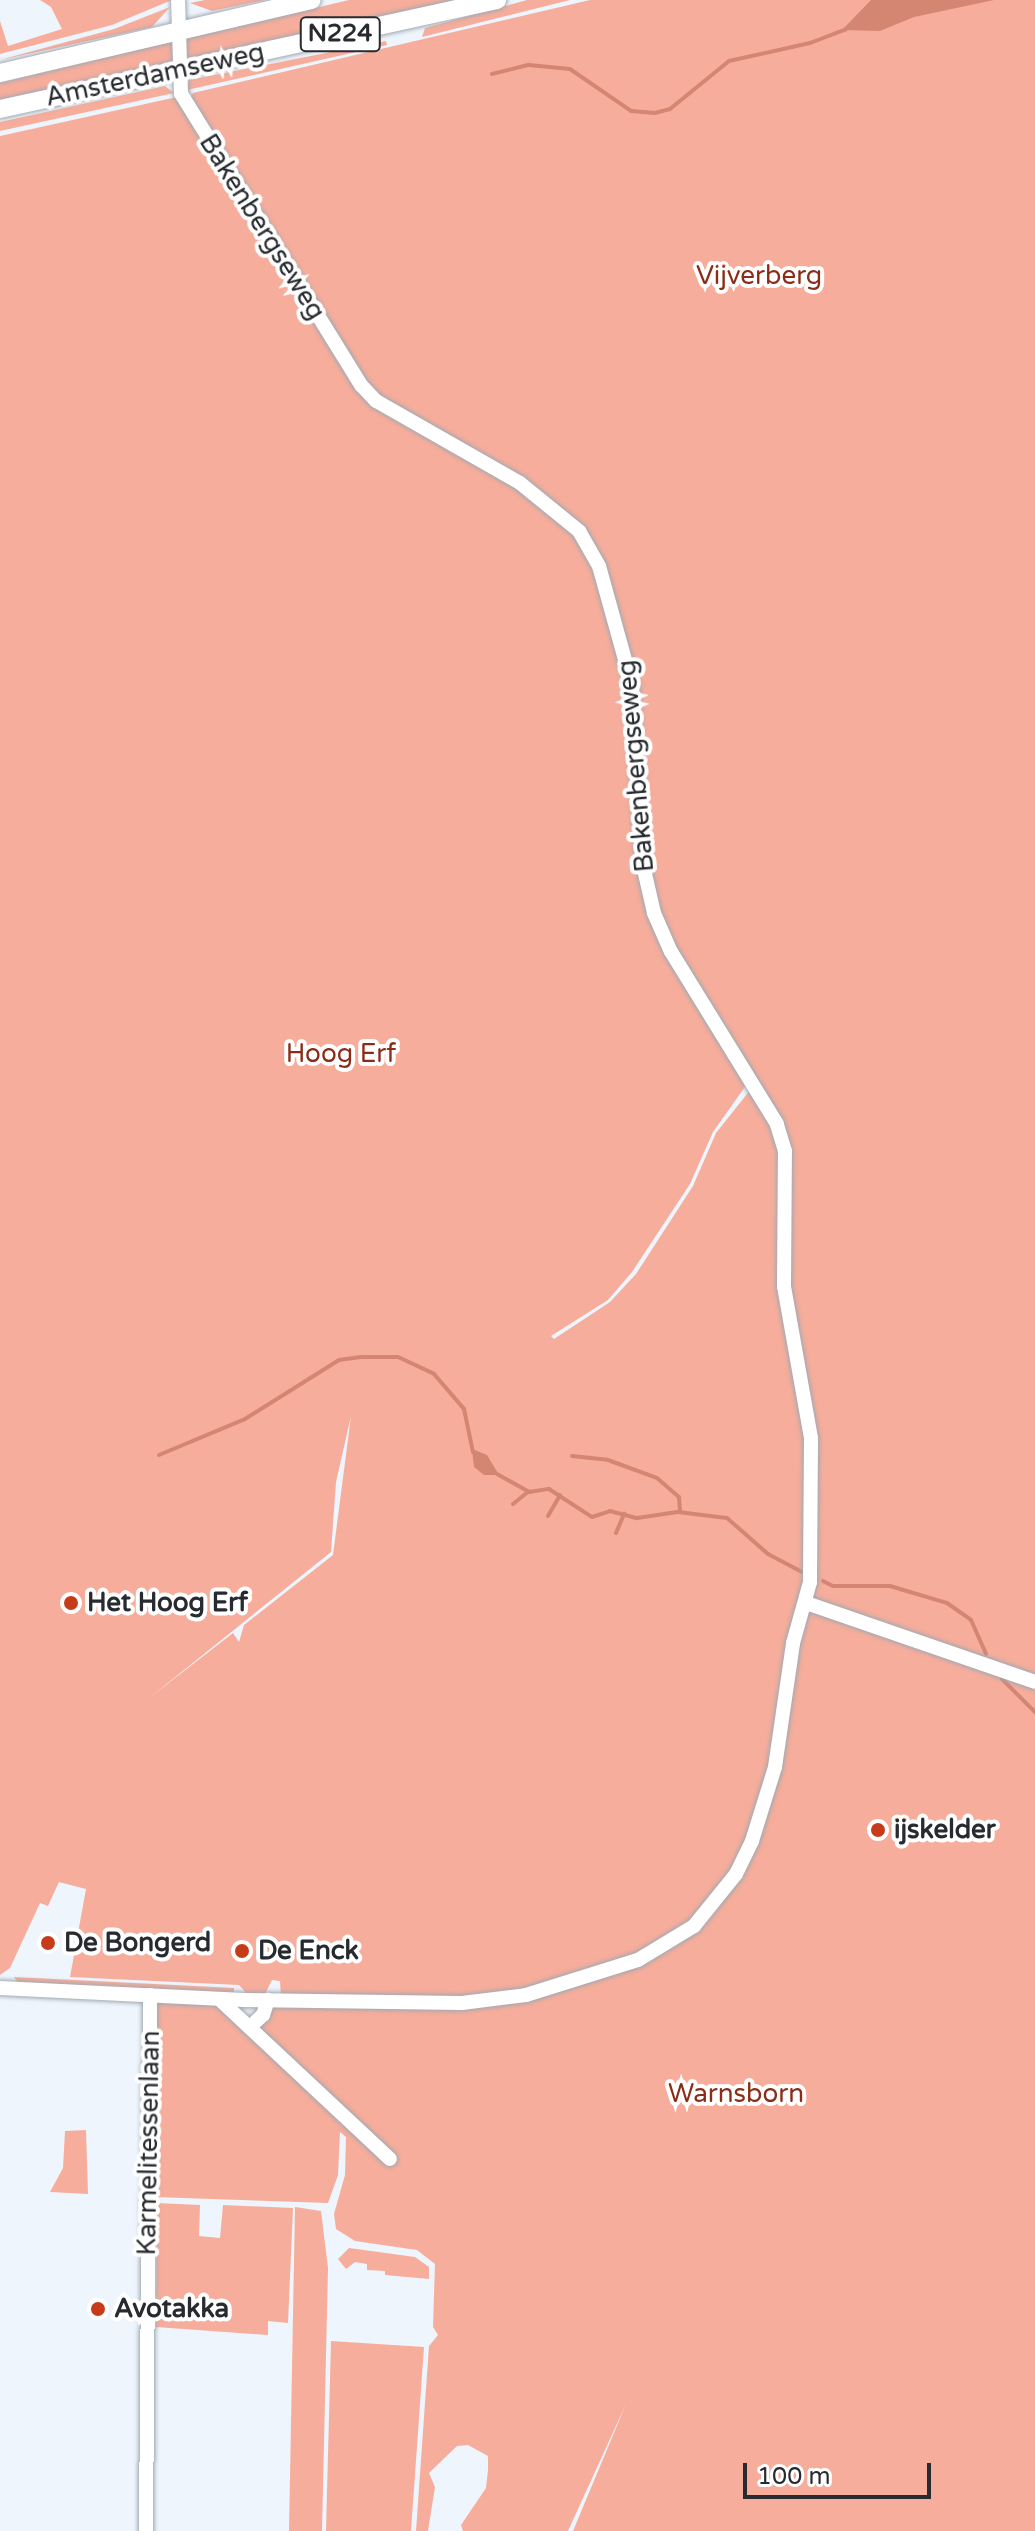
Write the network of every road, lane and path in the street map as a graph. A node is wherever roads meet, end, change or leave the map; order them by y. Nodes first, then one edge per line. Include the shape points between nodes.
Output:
1 (178, 0) edge
2 (312, 0) edge
3 (497, 0) edge
4 (180, 30) junction
5 (183, 69) junction
6 (0, 73) edge
7 (0, 109) edge
8 (806, 1603) junction
9 (1035, 1682) edge
10 (0, 1988) edge
11 (150, 1995) junction
12 (219, 1999) junction
13 (268, 2000) junction
14 (250, 2027) junction
15 (390, 2159) dead end
16 (146, 2531) edge

1 - 4 street, Bakenbergseweg
2 - 4 main road, Amsterdamseweg / N224
3 - 5 main road, Amsterdamseweg / N224
4 - 5 street, Bakenbergseweg
4 - 6 main road, Amsterdamseweg / N224
5 - 7 main road, Amsterdamseweg / N224
5 - 8 street, Bakenbergseweg via 184,99 369,395 520,483 579,531 599,566 632,685 643,865 654,913 671,952 777,1124 785,1151 784,1286 811,1438
8 - 9 street
8 - 13 street, Bakenbergseweg via 793,1643 763,1815 736,1874 694,1926 638,1960 513,1998 400,2005
10 - 11 street, Bakenbergseweg
11 - 12 street, Bakenbergseweg
11 - 16 street, Karmelitessenlaan
12 - 13 street, Bakenbergseweg
12 - 14 street
13 - 14 street via 263,2015
14 - 15 street

